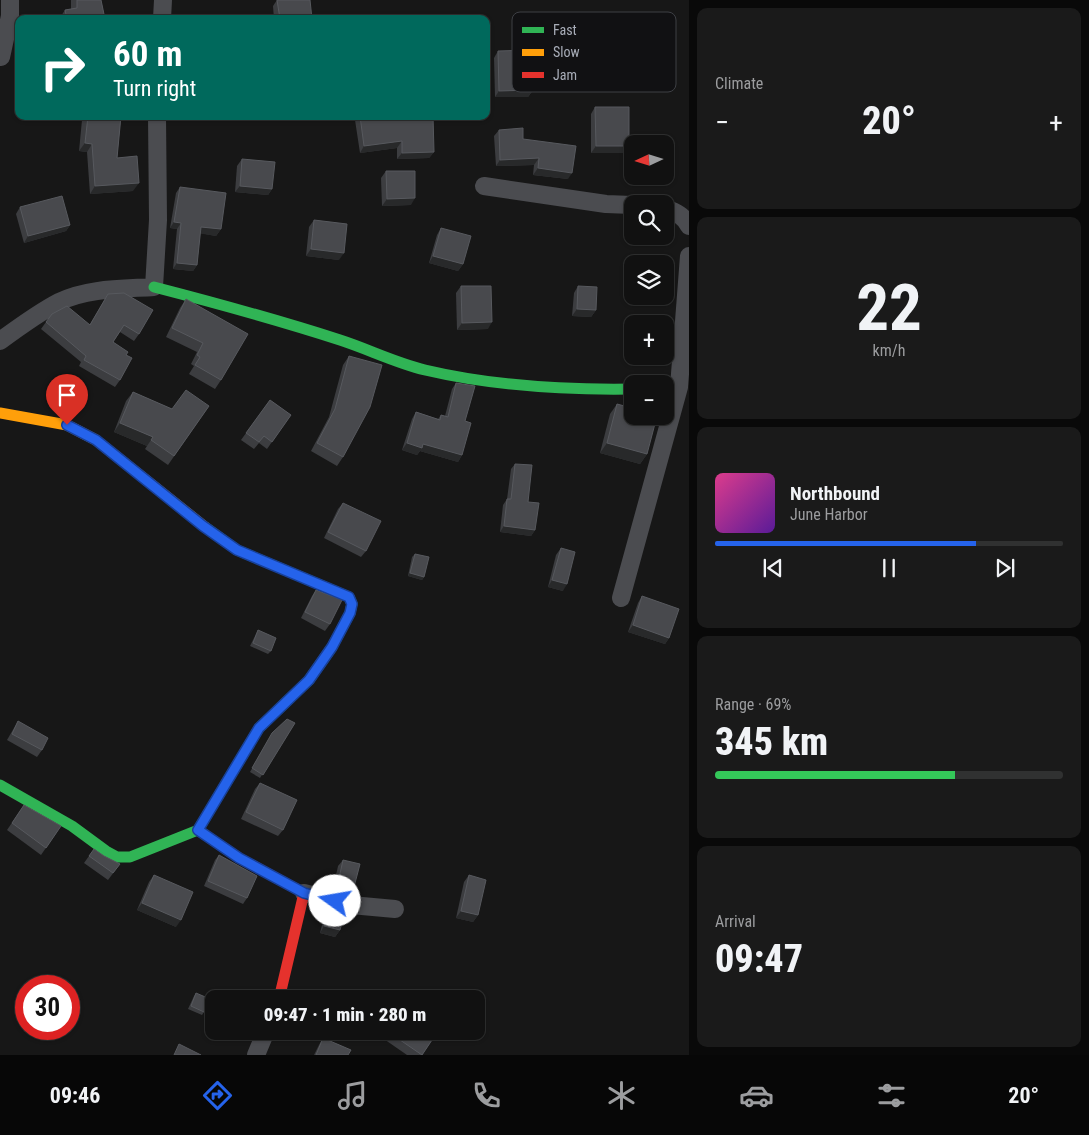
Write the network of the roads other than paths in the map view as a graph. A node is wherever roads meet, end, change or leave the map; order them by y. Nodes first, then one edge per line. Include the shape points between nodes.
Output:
1 (10, 0) edge
2 (163, 0) edge
3 (162, 15) edge
4 (1, 57) dead end
5 (157, 120) edge
6 (484, 186) dead end
7 (624, 205) edge
8 (674, 211) edge
9 (689, 226) edge
10 (689, 256) edge
11 (154, 287) junction
12 (0, 341) edge
13 (678, 388) edge
14 (624, 389) edge
15 (0, 413) edge
16 (622, 598) dead end
17 (0, 785) edge
18 (198, 830) junction
19 (304, 893) junction
20 (395, 909) dead end
21 (281, 990) edge
22 (262, 1040) edge
23 (256, 1055) edge

1 - 4 street
2 - 3 street
5 - 11 street via 158,220
6 - 7 street
8 - 9 street
10 - 13 street
11 - 12 street via 90,292 60,301
11 - 14 street via 340,340 424,370 523,387
13 - 16 street
15 - 18 street via 67,425 96,440 237,550 349,597 352,604 350,613 332,647 309,680 259,728
17 - 18 street via 72,826 117,857 130,857
18 - 19 street via 239,858
19 - 20 street via 351,905
19 - 21 street
22 - 23 street

